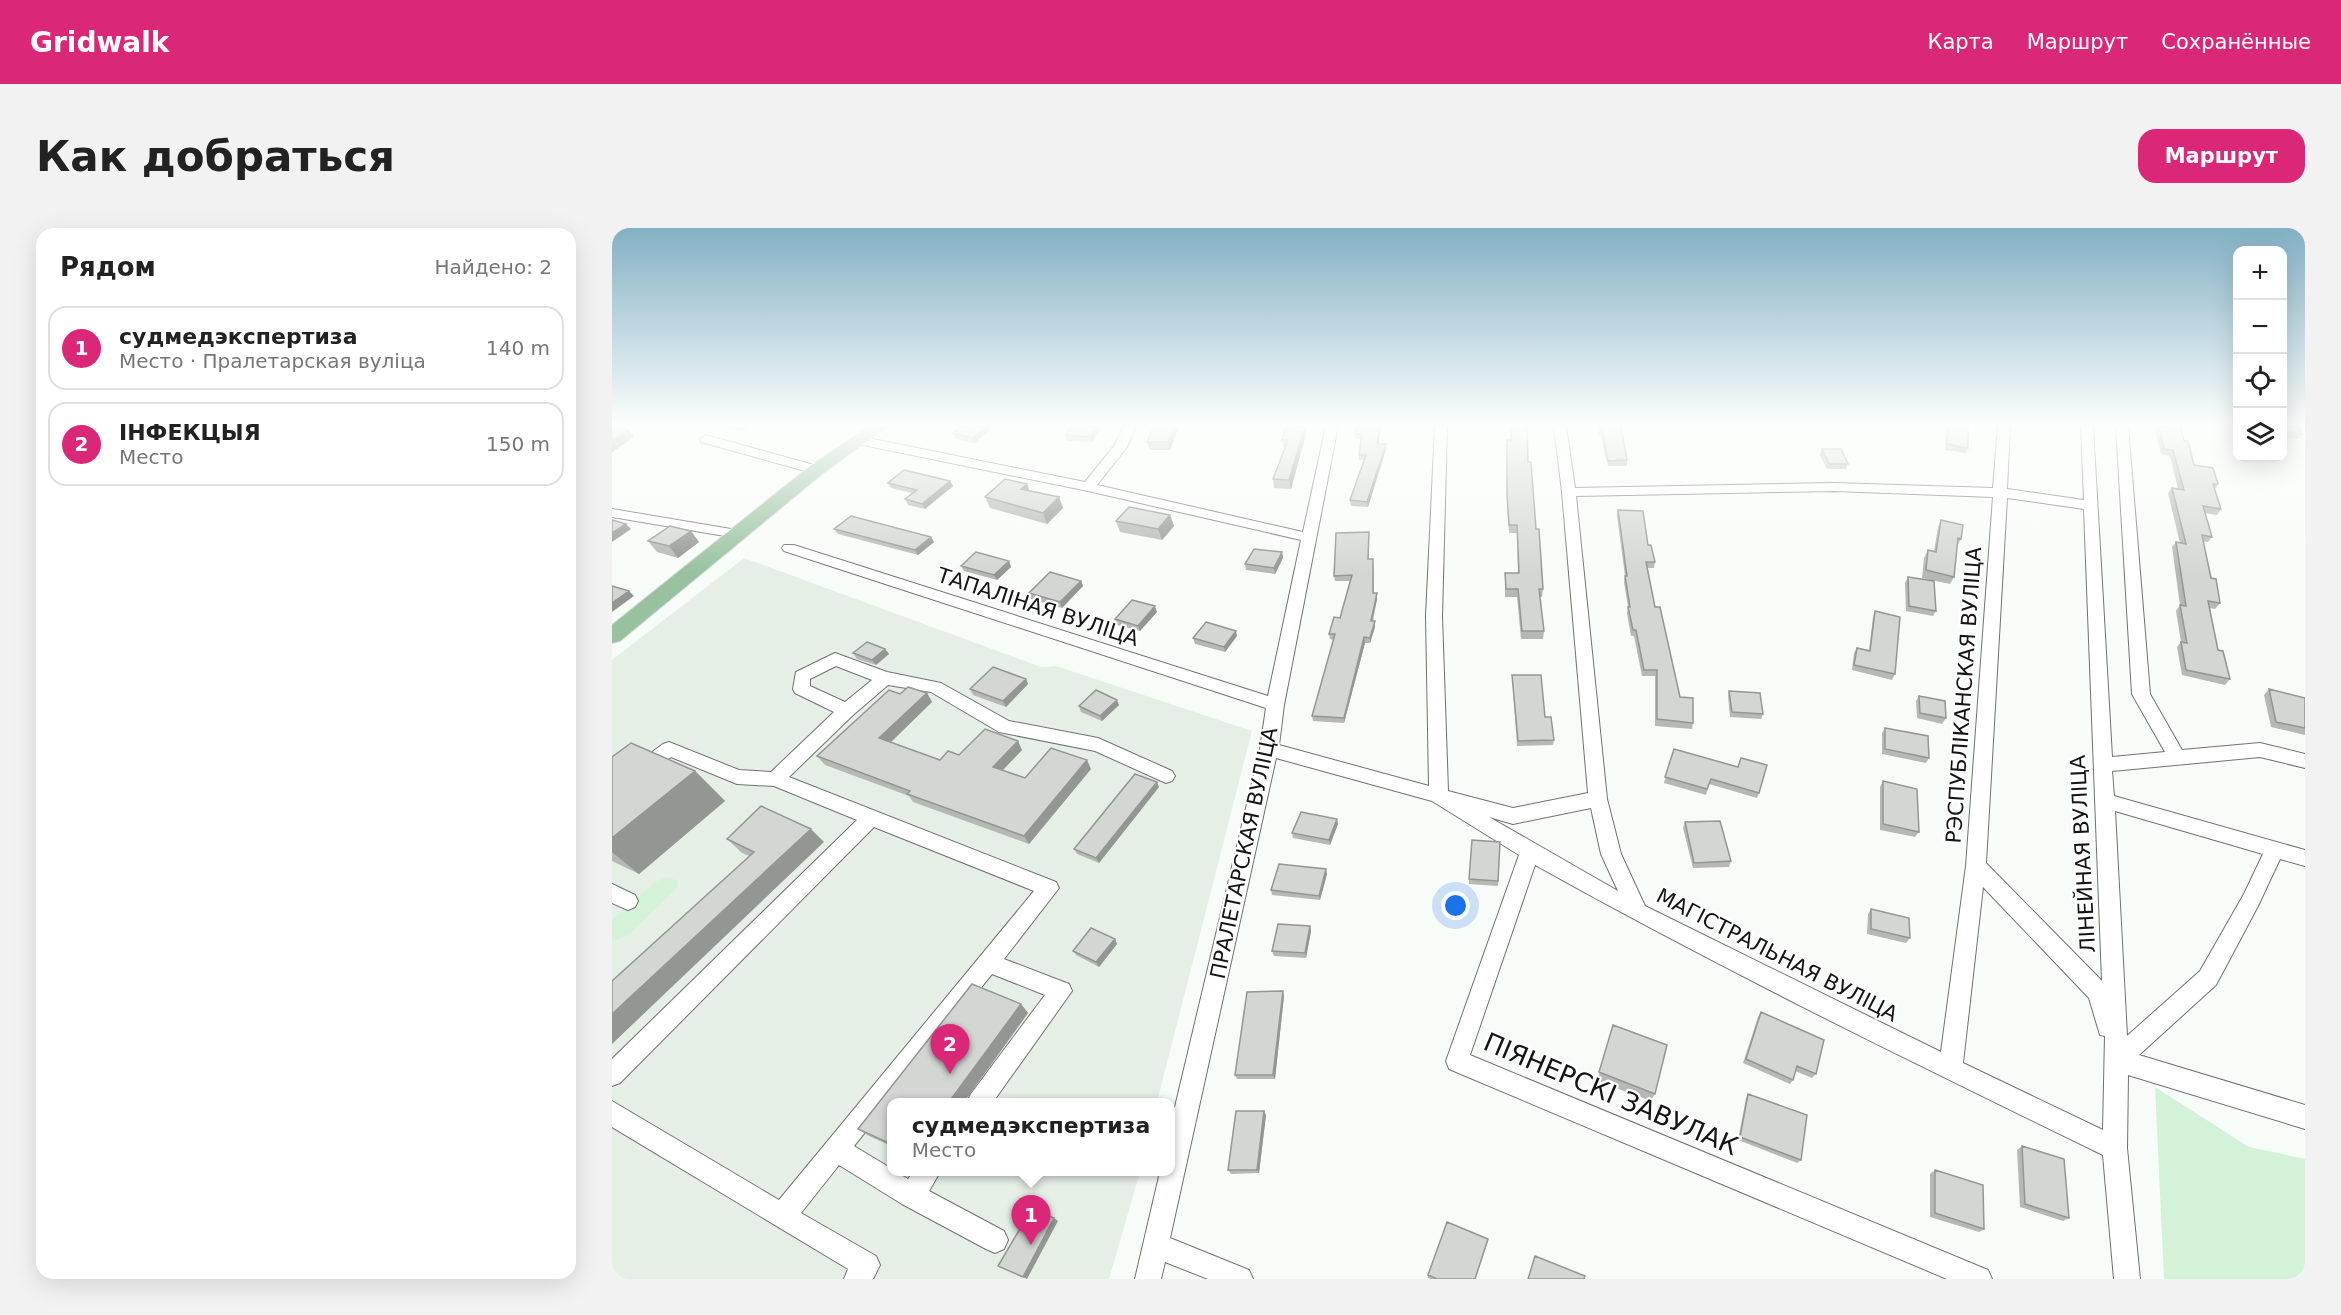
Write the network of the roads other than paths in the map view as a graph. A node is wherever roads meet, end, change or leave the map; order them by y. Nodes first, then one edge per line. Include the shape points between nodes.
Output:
1 (810, 475) edge
2 (1030, 475) edge
3 (1098, 475) edge
4 (1322, 475) edge
5 (1439, 475) edge
6 (1567, 475) edge
7 (2001, 475) edge
8 (2089, 475) edge
9 (2125, 475) edge
10 (1088, 487) junction
11 (1569, 492) junction
12 (2001, 492) junction
13 (2090, 506) junction
14 (612, 513) edge
15 (737, 534) junction
16 (1310, 538) junction
17 (789, 548) dead end
18 (616, 630) edge
19 (885, 678) junction
20 (1275, 705) junction
21 (847, 710) junction
22 (1269, 749) junction
23 (2176, 757) junction
24 (2305, 761) edge
25 (2102, 765) junction
26 (1166, 776) dead end
27 (775, 779) junction
28 (612, 792) edge
29 (1439, 796) junction
30 (1598, 799) junction
31 (2105, 801) junction
32 (872, 817) junction
33 (2274, 851) junction
34 (1530, 852) junction
35 (2305, 858) edge
36 (1976, 866) junction
37 (1638, 912) junction
38 (988, 963) junction
39 (2117, 1060) junction
40 (1951, 1067) junction
41 (612, 1075) edge
42 (982, 1098) edge
43 (612, 1113) edge
44 (2305, 1117) edge
45 (2115, 1148) junction
46 (837, 1149) junction
47 (1175, 1162) edge
48 (925, 1176) edge
49 (1172, 1176) edge
50 (911, 1195) junction
51 (782, 1216) junction
52 (995, 1240) dead end
53 (1156, 1245) junction
54 (857, 1279) edge
55 (1148, 1279) edge
56 (1240, 1279) edge
57 (1979, 1279) edge
58 (2127, 1279) edge

1 - 15 main road
2 - 10 street
3 - 10 street
4 - 16 street, ПРАЛЕТАРСКАЯ ВУЛІЦА
5 - 29 street via 1434,616
6 - 11 street, МАГІСТРАЛЬНАЯ ВУЛІЦА
7 - 12 street, РЭСПУБЛІКАНСКАЯ ВУЛІЦА
8 - 13 street, ЛІНЕЙНАЯ ВУЛІЦА
9 - 23 street via 2141,694
10 - 16 street
11 - 12 street via 1827,486
11 - 30 street, МАГІСТРАЛЬНАЯ ВУЛІЦА
12 - 13 street via 2052,496
12 - 36 street, РЭСПУБЛІКАНСКАЯ ВУЛІЦА
13 - 25 street, ЛІНЕЙНАЯ ВУЛІЦА
14 - 15 street
15 - 18 main road
16 - 20 street, ПРАЛЕТАРСКАЯ ВУЛІЦА
17 - 20 street, ТАПАЛІНАЯ ВУЛІЦА
19 - 21 street
19 - 21 street via 835,659 802,676 801,689
19 - 26 street via 935,687 1005,727 1098,745
20 - 22 street, ПРАЛЕТАРСКАЯ ВУЛІЦА
21 - 27 street
22 - 29 street
22 - 47 street, ПРАЛЕТАРСКАЯ ВУЛІЦА
23 - 24 street via 2259,750
23 - 25 street
25 - 31 street, ЛІНЕЙНАЯ ВУЛІЦА
27 - 28 street via 737,777 669,749
27 - 32 street
29 - 30 street via 1513,816
29 - 34 street
30 - 37 street, МАГІСТРАЛЬНАЯ ВУЛІЦА via 1611,854
31 - 33 street
31 - 39 street, ЛІНЕЙНАЯ ВУЛІЦА
32 - 38 street via 1049,888
32 - 41 street
33 - 35 street
33 - 39 street via 2208,978
34 - 37 street
34 - 57 street, ПІЯНЕРСКІ ЗАВУЛАК via 1457,1061
36 - 39 street, РЭСПУБЛІКАНСКАЯ ВУЛІЦА via 2099,993
36 - 40 street
37 - 40 street, МАГІСТРАЛЬНАЯ ВУЛІЦА
38 - 42 street via 1061,991
38 - 46 street
39 - 44 street
39 - 45 street, ЛІНЕЙНАЯ ВУЛІЦА
40 - 45 street, МАГІСТРАЛЬНАЯ ВУЛІЦА
43 - 51 street
45 - 58 street, ЛІНЕЙНАЯ ВУЛІЦА
46 - 50 street
46 - 51 street
48 - 50 street
49 - 53 street, ПРАЛЕТАРСКАЯ ВУЛІЦА
50 - 52 street
51 - 54 street via 867,1265
53 - 55 street, ПРАЛЕТАРСКАЯ ВУЛІЦА
53 - 56 street

